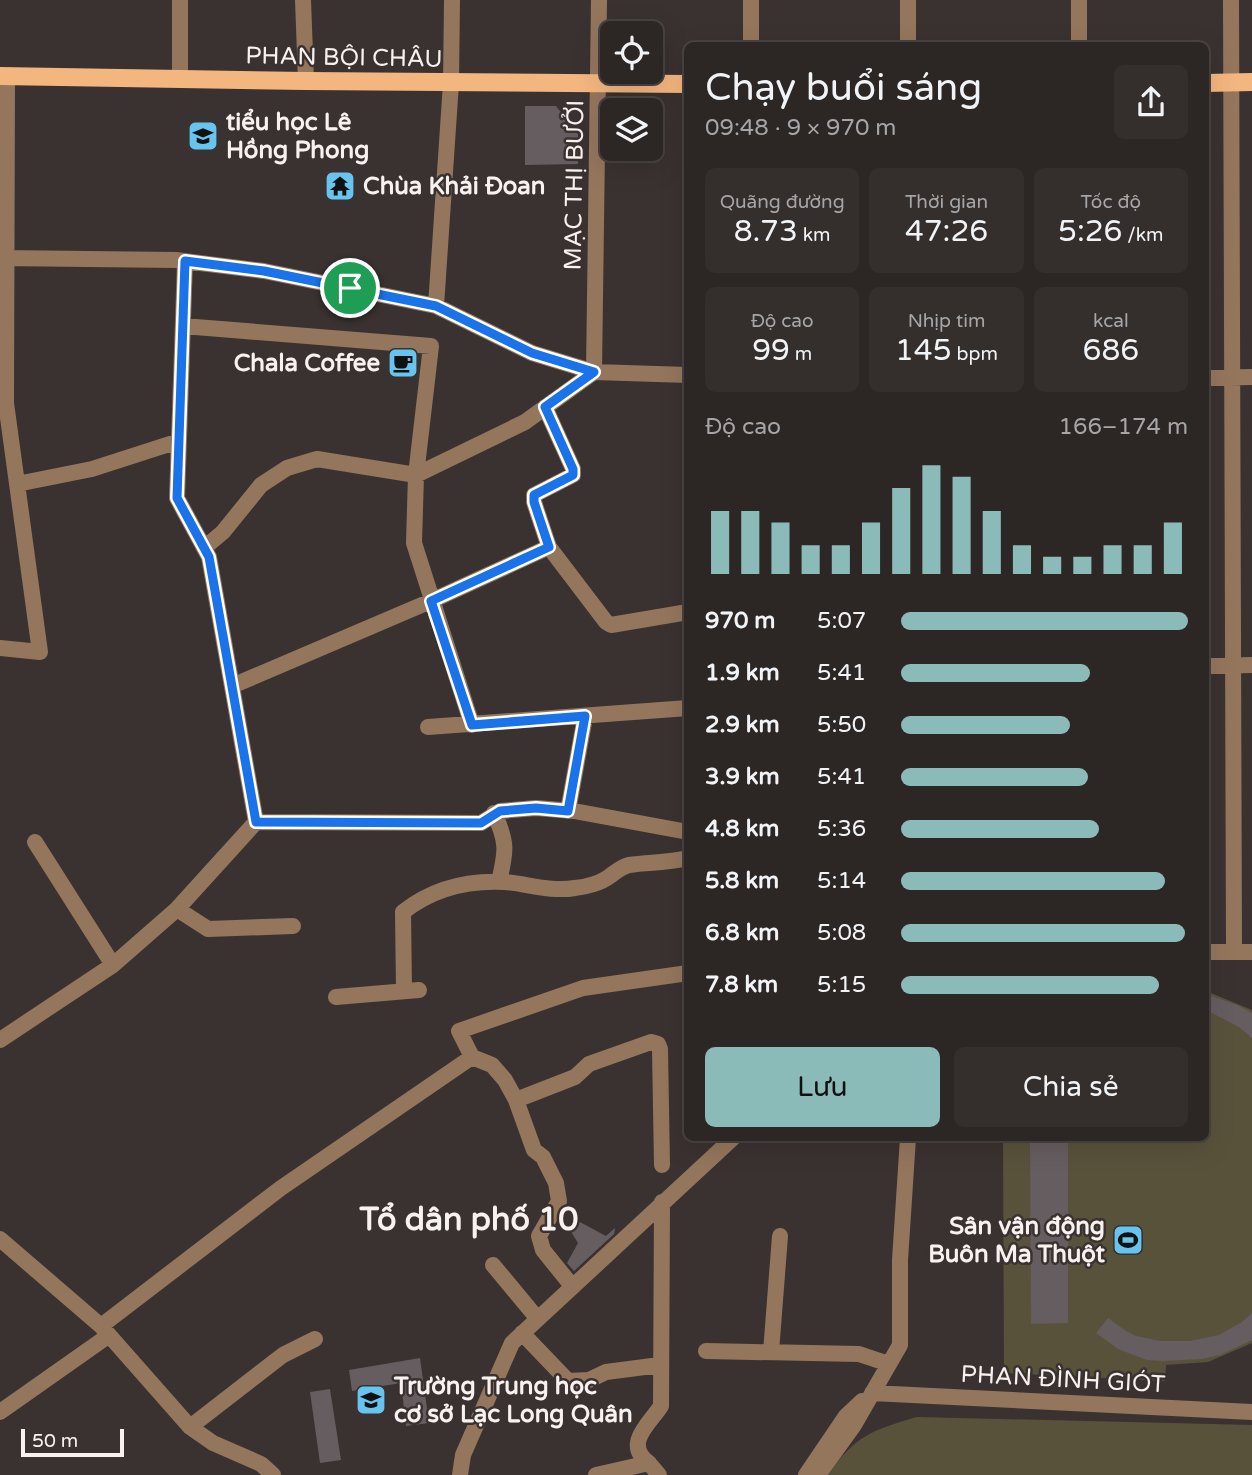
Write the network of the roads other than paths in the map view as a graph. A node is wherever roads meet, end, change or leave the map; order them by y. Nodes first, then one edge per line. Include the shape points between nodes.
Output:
1 (180, 0) edge
2 (303, 0) edge
3 (452, 0) edge
4 (598, 0) edge
5 (751, 0) edge
6 (908, 0) edge
7 (1079, 0) edge
8 (1231, 0) edge
9 (751, 42) edge
10 (908, 42) edge
11 (1079, 42) edge
12 (3, 76) edge
13 (180, 79) junction
14 (306, 81) junction
15 (1209, 82) edge
16 (1233, 82) junction
17 (1252, 82) edge
18 (452, 83) junction
19 (599, 83) junction
20 (684, 84) edge
21 (4, 258) edge
22 (185, 261) junction
23 (436, 306) junction
24 (183, 326) junction
25 (594, 372) junction
26 (684, 375) edge
27 (1231, 377) junction
28 (1252, 377) edge
29 (1209, 378) edge
30 (545, 407) junction
31 (179, 441) junction
32 (6, 447) edge
33 (416, 475) junction
34 (17, 484) junction
35 (549, 547) junction
36 (204, 548) junction
37 (431, 601) junction
38 (684, 612) edge
39 (0, 648) edge
40 (1252, 665) edge
41 (1209, 666) edge
42 (1232, 666) junction
43 (232, 686) junction
44 (684, 708) edge
45 (585, 716) junction
46 (472, 725) junction
47 (428, 727) dead end
48 (568, 811) junction
49 (494, 813) junction
50 (256, 822) junction
51 (684, 831) edge
52 (35, 842) dead end
53 (684, 859) edge
54 (499, 882) junction
55 (177, 909) junction
56 (293, 926) dead end
57 (1209, 952) edge
58 (1234, 952) junction
59 (1252, 952) edge
60 (113, 965) junction
61 (684, 974) edge
62 (336, 997) dead end
63 (1, 1035) edge
64 (472, 1057) junction
65 (516, 1100) junction
66 (730, 1141) edge
67 (908, 1141) edge
68 (662, 1165) dead end
69 (662, 1202) junction
70 (780, 1236) dead end
71 (0, 1239) edge
72 (493, 1265) dead end
73 (572, 1286) junction
74 (537, 1318) junction
75 (105, 1331) junction
76 (522, 1333) junction
77 (315, 1339) dead end
78 (706, 1351) dead end
79 (771, 1352) junction
80 (888, 1364) junction
81 (660, 1365) junction
82 (872, 1393) junction
83 (0, 1412) edge
84 (1252, 1412) edge
85 (190, 1427) junction
86 (651, 1466) edge
87 (273, 1475) edge
88 (460, 1475) edge
89 (596, 1475) edge
90 (806, 1475) edge
91 (818, 1475) edge

1 - 13 street
2 - 14 street
3 - 18 street
4 - 19 street, MẠC THỊ BƯỞI
5 - 9 street
6 - 10 street
7 - 11 street
8 - 16 street
12 - 13 main road, PHAN BỘI CHÂU
12 - 21 street
13 - 14 main road, PHAN BỘI CHÂU
14 - 18 main road, PHAN BỘI CHÂU
15 - 16 main road
16 - 17 main road
16 - 27 street
18 - 19 main road, PHAN BỘI CHÂU
18 - 23 street
19 - 20 main road, PHAN BỘI CHÂU
19 - 25 street, MẠC THỊ BƯỞI
21 - 22 street
21 - 32 street
22 - 23 street via 264,271
22 - 24 street
23 - 25 street via 532,353
24 - 31 street
24 - 33 street via 431,346
25 - 26 street
25 - 30 street
27 - 28 street
27 - 29 street
27 - 42 street
30 - 33 street via 525,422
30 - 35 street via 573,469 573,475 534,495
31 - 34 street via 92,469
31 - 36 street via 177,498
32 - 34 street
33 - 36 street via 317,459 287,468 261,485
33 - 37 street via 414,543
34 - 39 street via 40,652
35 - 37 street
35 - 38 street via 611,625
36 - 43 street
37 - 43 street
37 - 46 street
40 - 42 street
41 - 42 street
42 - 58 street
43 - 50 street
44 - 45 street
45 - 46 street
45 - 48 street
46 - 47 street
48 - 49 street via 536,808
48 - 51 street
49 - 50 street via 481,823
49 - 54 street via 505,836
50 - 55 street
52 - 60 street
53 - 54 street via 627,865 609,877 576,888
54 - 62 street via 440,890 403,912 412,990
55 - 56 street via 208,929
55 - 60 street
57 - 58 street
58 - 59 street
60 - 63 street
61 - 64 street via 583,988 459,1031
64 - 65 street via 492,1065
64 - 75 street via 281,1188
65 - 68 street via 575,1077 589,1064 651,1042 658,1044
65 - 73 street via 534,1150 543,1157 556,1183 559,1201 539,1236 543,1251
66 - 69 street
67 - 80 street via 900,1345
69 - 73 street
69 - 81 street
70 - 79 street
71 - 75 street
72 - 74 street
73 - 74 street
74 - 76 street
75 - 83 street
75 - 85 street
76 - 81 street via 568,1381
76 - 88 street via 512,1343 463,1455
77 - 85 street via 274,1361
78 - 79 street
79 - 80 street via 859,1354
80 - 82 street
81 - 86 street via 660,1406 640,1435 640,1450
82 - 84 street, PHAN ĐÌNH GIÓT
82 - 90 street via 846,1416
82 - 91 street
85 - 87 street via 213,1443 261,1464
86 - 89 street

